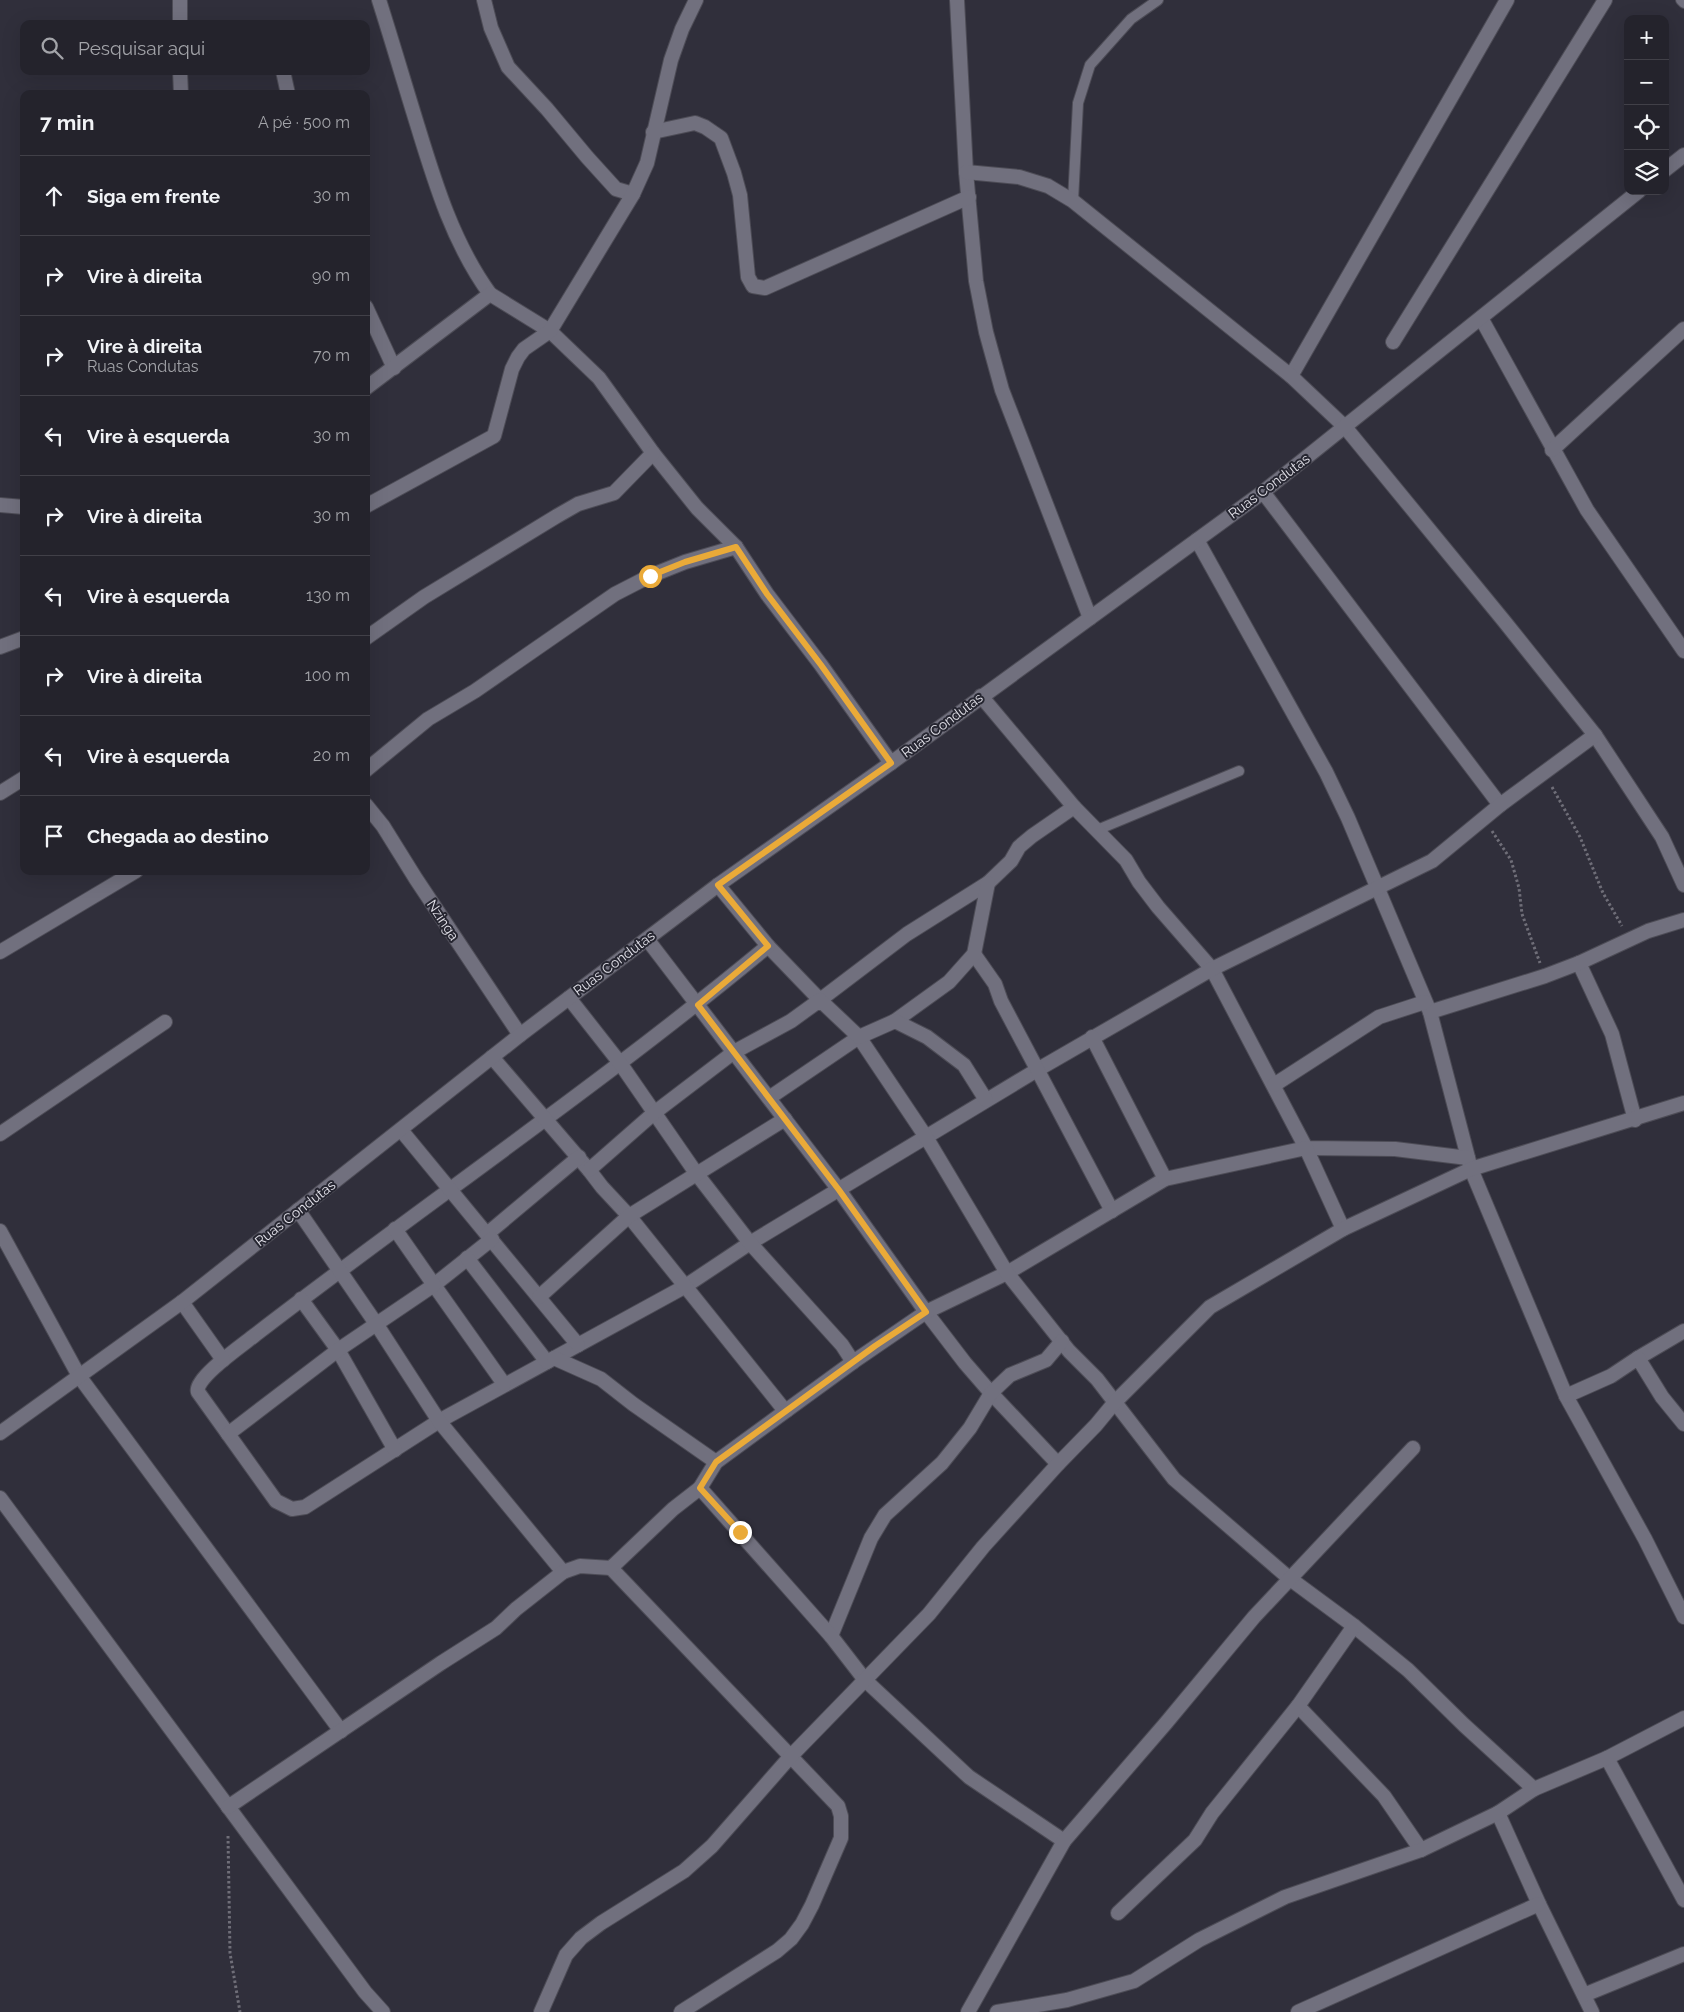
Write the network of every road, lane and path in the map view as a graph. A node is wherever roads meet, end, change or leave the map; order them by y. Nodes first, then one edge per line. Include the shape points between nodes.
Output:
1 (180, 0) edge
2 (379, 0) edge
3 (484, 0) edge
4 (696, 0) edge
5 (957, 0) edge
6 (1158, 0) edge
7 (1507, 0) edge
8 (1605, 0) edge
9 (1681, 0) edge
10 (1684, 3) edge
11 (180, 20) edge
12 (180, 75) edge
13 (284, 75) edge
14 (180, 90) edge
15 (287, 90) edge
16 (653, 132) junction
17 (1684, 156) edge
18 (1669, 167) edge
19 (966, 172) junction
20 (633, 194) junction
21 (1634, 195) edge
22 (969, 197) junction
23 (1073, 201) junction
24 (490, 294) junction
25 (370, 316) edge
26 (1481, 318) junction
27 (1684, 329) edge
28 (550, 331) junction
29 (1393, 342) dead end
30 (394, 368) junction
31 (1291, 376) junction
32 (370, 385) edge
33 (1345, 427) junction
34 (1552, 450) junction
35 (653, 453) junction
36 (1263, 492) junction
37 (370, 504) edge
38 (0, 505) edge
39 (20, 507) edge
40 (1198, 540) junction
41 (736, 547) junction
42 (1090, 618) junction
43 (370, 635) edge
44 (20, 640) edge
45 (0, 647) edge
46 (1684, 651) edge
47 (981, 696) junction
48 (1595, 735) junction
49 (891, 763) junction
50 (370, 767) edge
51 (1239, 771) dead end
52 (1545, 773) junction
53 (20, 780) edge
54 (0, 793) edge
55 (1500, 804) junction
56 (1074, 807) junction
57 (370, 809) edge
58 (1484, 818) junction
59 (1097, 830) junction
60 (129, 875) edge
61 (988, 884) junction
62 (718, 885) junction
63 (1684, 885) edge
64 (1376, 887) junction
65 (1684, 920) edge
66 (647, 938) junction
67 (1629, 939) junction
68 (768, 946) junction
69 (0, 952) edge
70 (974, 954) junction
71 (1579, 963) junction
72 (1212, 969) junction
73 (1545, 976) junction
74 (569, 998) junction
75 (820, 1000) junction
76 (698, 1005) junction
77 (1427, 1007) junction
78 (895, 1021) junction
79 (165, 1022) dead end
80 (520, 1035) junction
81 (859, 1037) junction
82 (1092, 1038) junction
83 (734, 1052) junction
84 (492, 1058) junction
85 (620, 1063) junction
86 (1037, 1070) junction
87 (1274, 1085) junction
88 (769, 1098) junction
89 (986, 1100) junction
90 (1684, 1103) edge
91 (654, 1112) junction
92 (545, 1119) junction
93 (785, 1119) junction
94 (1634, 1120) junction
95 (401, 1130) junction
96 (0, 1134) edge
97 (926, 1137) junction
98 (1306, 1148) junction
99 (579, 1157) junction
100 (1469, 1164) junction
101 (589, 1170) junction
102 (696, 1174) junction
103 (1165, 1179) junction
104 (450, 1189) junction
105 (839, 1190) junction
106 (298, 1210) junction
107 (1112, 1211) junction
108 (629, 1216) junction
109 (1343, 1229) junction
110 (395, 1230) junction
111 (0, 1231) edge
112 (489, 1237) junction
113 (750, 1243) junction
114 (467, 1258) junction
115 (339, 1270) junction
116 (1007, 1273) junction
117 (434, 1284) junction
118 (684, 1286) junction
119 (539, 1297) junction
120 (302, 1299) junction
121 (182, 1302) junction
122 (926, 1312) junction
123 (377, 1325) junction
124 (1684, 1331) edge
125 (1062, 1341) junction
126 (578, 1345) junction
127 (338, 1350) junction
128 (1638, 1358) junction
129 (223, 1360) junction
130 (550, 1360) junction
131 (853, 1362) junction
132 (78, 1376) junction
133 (504, 1384) junction
134 (991, 1393) junction
135 (1566, 1396) junction
136 (1115, 1402) junction
137 (787, 1410) junction
138 (439, 1421) junction
139 (1684, 1424) edge
140 (0, 1433) edge
141 (228, 1434) junction
142 (1412, 1448) dead end
143 (395, 1450) junction
144 (716, 1462) junction
145 (1058, 1464) junction
146 (700, 1488) junction
147 (0, 1498) edge
148 (612, 1568) junction
149 (563, 1572) junction
150 (1289, 1578) junction
151 (1684, 1617) edge
152 (1354, 1626) junction
153 (831, 1636) junction
154 (865, 1680) junction
155 (1298, 1706) junction
156 (1684, 1718) edge
157 (341, 1731) junction
158 (790, 1757) junction
159 (1607, 1758) junction
160 (1534, 1788) junction
161 (228, 1806) junction
162 (1498, 1813) junction
163 (1064, 1841) junction
164 (1421, 1850) junction
165 (1684, 1900) edge
166 (1539, 1904) junction
167 (1118, 1913) dead end
168 (1684, 1954) edge
169 (1584, 1995) junction
170 (1589, 2011) edge
171 (240, 2012) edge
172 (383, 2012) edge
173 (541, 2012) edge
174 (681, 2012) edge
175 (968, 2012) edge
176 (996, 2012) edge
177 (1298, 2012) edge

1 - 11 street
2 - 24 street via 434,181 463,251
3 - 20 street via 491,28 508,67 616,189
4 - 16 street via 671,60
5 - 19 street
6 - 23 lane via 1131,19 1090,65 1078,103
7 - 31 street
8 - 29 street
9 - 10 lane
12 - 14 street
13 - 15 street
16 - 20 street via 647,163
16 - 22 street via 695,123 721,138 740,195 748,277 753,286 765,288
17 - 18 street
19 - 22 street
19 - 23 street via 1019,177 1048,186
20 - 28 street
21 - 26 street, Ruas Condutas
22 - 42 street via 976,281 1002,390
23 - 31 street
24 - 28 street
24 - 30 street
25 - 30 street
26 - 33 street, Ruas Condutas
26 - 34 street
27 - 34 street
28 - 35 street via 599,378
28 - 37 street via 518,357 494,436
30 - 32 street
31 - 33 street
33 - 36 street, Ruas Condutas
33 - 48 street
34 - 46 street via 1587,510
35 - 41 street via 697,508
35 - 43 street via 614,493 578,504 424,597
36 - 40 street, Ruas Condutas
36 - 55 street
38 - 39 street
40 - 42 street, Ruas Condutas
40 - 64 street via 1326,772
41 - 49 street
41 - 50 street via 685,562 615,594 475,691 428,719
42 - 47 street, Ruas Condutas
44 - 45 street
47 - 49 street, Ruas Condutas
47 - 56 street
48 - 52 street
48 - 63 street via 1662,837
49 - 62 street, Ruas Condutas
51 - 59 lane
52 - 55 street
52 - 67 path
53 - 54 street
55 - 58 street
56 - 59 street
56 - 61 street via 1019,847
57 - 80 street, Nzinga
58 - 64 street via 1432,860
58 - 73 path via 1511,860 1522,914
59 - 72 street via 1126,860 1158,907
60 - 69 street
61 - 70 street
61 - 75 street via 907,934
62 - 66 street, Ruas Condutas
62 - 68 street
64 - 72 street
64 - 77 street
65 - 67 street
66 - 74 street, Ruas Condutas
66 - 76 street
67 - 71 street
68 - 75 street
68 - 76 street
70 - 78 street via 949,982
70 - 86 street via 995,984
71 - 73 street
71 - 94 street via 1612,1034
72 - 82 street
72 - 87 street
73 - 77 street
74 - 80 street, Ruas Condutas
74 - 85 street
75 - 81 street
75 - 83 street via 791,1021
76 - 83 street
76 - 85 street
77 - 87 street via 1379,1017
77 - 100 street
78 - 81 street
78 - 89 street via 927,1037 964,1065
79 - 96 street
80 - 84 street, Ruas Condutas
81 - 88 street
81 - 97 street
82 - 86 street
82 - 103 street
83 - 88 street
83 - 91 street
84 - 92 street
84 - 95 street, Ruas Condutas
85 - 91 street
85 - 92 street
86 - 89 street
86 - 107 street
87 - 98 street
88 - 93 street
89 - 97 street
90 - 94 street
91 - 101 street
91 - 102 street
92 - 99 street
92 - 104 street
93 - 102 street
93 - 105 street
94 - 100 street
95 - 104 street
95 - 106 street, Ruas Condutas
97 - 105 street
97 - 116 street
98 - 100 street via 1395,1149
98 - 103 street
98 - 109 street
99 - 101 street
99 - 112 street
100 - 109 street
100 - 135 street
101 - 108 street
102 - 108 street
102 - 113 street
103 - 107 street
104 - 110 street
104 - 112 street
105 - 113 street
105 - 122 street
106 - 115 street
106 - 121 street, Ruas Condutas
107 - 116 street
108 - 118 street
108 - 119 street
109 - 136 street via 1210,1308
110 - 115 street
110 - 117 street
111 - 132 street
112 - 114 street
112 - 119 street
113 - 118 street
113 - 131 street
114 - 117 street
114 - 130 street
115 - 120 street
115 - 123 street
116 - 122 street
116 - 125 street
117 - 123 street
117 - 133 street
118 - 126 street
118 - 137 street
119 - 126 street
120 - 127 street
120 - 129 street
121 - 129 street
121 - 132 street, Ruas Condutas
122 - 131 street
122 - 134 street
123 - 127 street
123 - 138 street
124 - 128 street
125 - 134 street via 1046,1360 1010,1375
125 - 136 street
126 - 130 street
127 - 141 street
127 - 143 street
128 - 135 street via 1611,1376
128 - 139 street via 1662,1397
129 - 141 street via 199,1382 197,1388
130 - 133 street
130 - 144 street via 601,1379
131 - 137 street
132 - 140 street, Ruas Condutas
132 - 157 street
133 - 138 street
134 - 145 street
134 - 153 street via 970,1428 942,1463 878,1524
135 - 151 street
136 - 145 street
136 - 150 street via 1174,1479
137 - 144 street
138 - 143 street
138 - 149 street
141 - 143 street via 276,1502 292,1509 305,1507
142 - 150 street
144 - 146 street
145 - 154 street via 983,1547 929,1614
146 - 148 street via 673,1509
146 - 153 street
147 - 161 street
148 - 149 street via 580,1566
148 - 158 street
149 - 157 street via 496,1628
150 - 152 street
150 - 163 street
152 - 155 street
152 - 160 street via 1408,1670
153 - 154 street
154 - 158 street
154 - 163 street via 969,1777
155 - 164 street via 1378,1789
155 - 167 street via 1212,1813 1195,1840
156 - 159 street
157 - 161 street
158 - 173 street via 712,1846 691,1865 582,1938 566,1955
158 - 174 street via 838,1806 841,1838 812,1904 791,1939
159 - 160 street
159 - 165 street
160 - 162 street
161 - 171 path via 230,1953
161 - 172 street
162 - 164 street
162 - 166 street
163 - 175 street
164 - 176 street via 1286,1897 1199,1940 1134,1981 1067,2000
166 - 169 street
166 - 177 street
168 - 169 street
169 - 170 street

